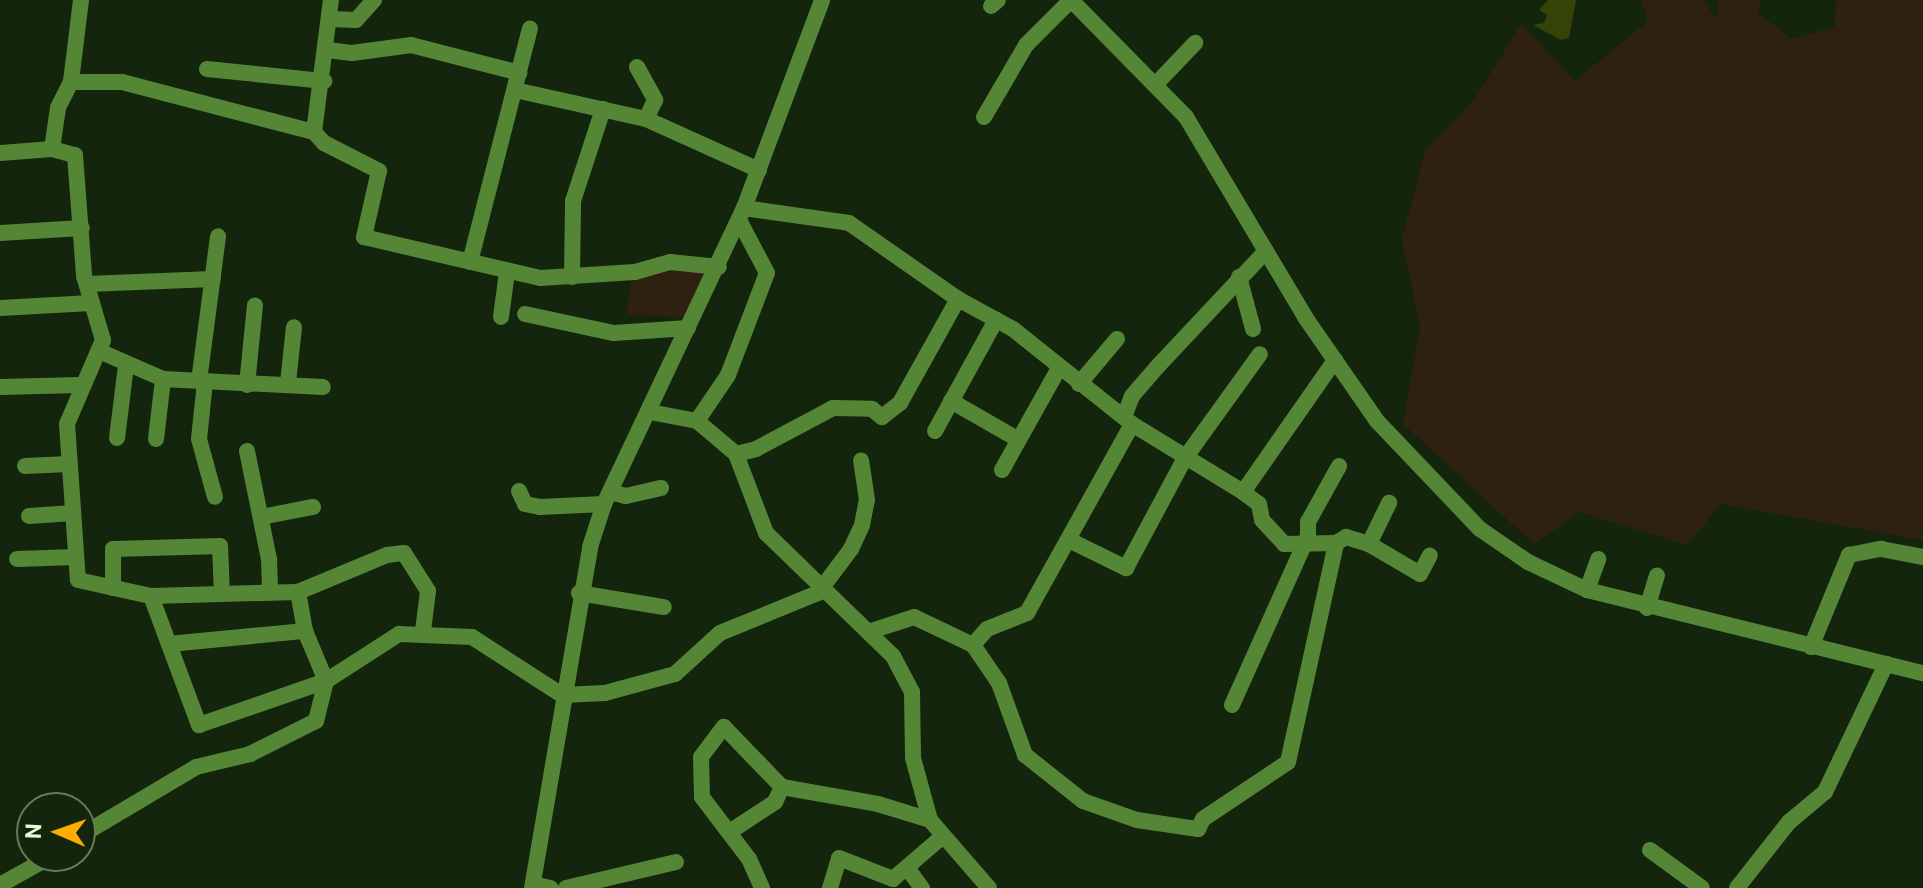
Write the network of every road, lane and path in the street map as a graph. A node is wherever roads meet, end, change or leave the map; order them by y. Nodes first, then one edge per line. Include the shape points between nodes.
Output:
1 (331, 0) edge
2 (374, 0) edge
3 (822, 0) edge
4 (1071, 0) edge
5 (77, 1) edge
6 (330, 19) junction
7 (530, 29) dead end
8 (1195, 43) dead end
9 (327, 50) junction
10 (637, 67) dead end
11 (207, 69) dead end
12 (324, 81) junction
13 (71, 82) junction
14 (517, 82) junction
15 (1156, 84) junction
16 (603, 109) junction
17 (984, 117) dead end
18 (646, 119) junction
19 (314, 132) junction
20 (52, 149) junction
21 (0, 153) edge
22 (759, 170) junction
23 (742, 214) junction
24 (82, 228) junction
25 (0, 233) edge
26 (218, 236) dead end
27 (1265, 252) junction
28 (470, 262) junction
29 (719, 267) junction
30 (507, 272) junction
31 (572, 277) junction
32 (1239, 277) junction
33 (213, 279) junction
34 (87, 284) junction
35 (958, 299) junction
36 (91, 303) junction
37 (255, 305) dead end
38 (0, 308) edge
39 (525, 314) dead end
40 (501, 317) dead end
41 (996, 320) junction
42 (294, 327) dead end
43 (688, 328) junction
44 (1253, 329) dead end
45 (1117, 339) dead end
46 (99, 351) junction
47 (1260, 354) dead end
48 (1335, 360) junction
49 (126, 366) junction
50 (1059, 368) junction
51 (163, 379) junction
52 (202, 381) junction
53 (288, 383) junction
54 (1079, 384) junction
55 (80, 385) junction
56 (247, 385) junction
57 (0, 387) edge
58 (323, 387) dead end
59 (951, 401) junction
60 (650, 412) junction
61 (1128, 420) junction
62 (697, 421) junction
63 (935, 431) dead end
64 (117, 438) dead end
65 (156, 439) dead end
66 (1019, 440) junction
67 (247, 451) dead end
68 (736, 454) junction
69 (1185, 458) junction
70 (861, 460) dead end
71 (69, 464) junction
72 (25, 466) dead end
73 (1339, 466) dead end
74 (1002, 470) dead end
75 (661, 488) dead end
76 (519, 491) dead end
77 (1243, 492) junction
78 (215, 497) dead end
79 (607, 498) junction
80 (1389, 503) dead end
81 (314, 508) dead end
82 (73, 513) junction
83 (29, 516) dead end
84 (261, 517) junction
85 (1069, 540) junction
86 (1336, 543) junction
87 (1369, 544) junction
88 (1303, 546) junction
89 (1430, 555) dead end
90 (75, 557) junction
91 (1923, 557) edge
92 (17, 559) dead end
93 (1598, 559) dead end
94 (1657, 575) dead end
95 (821, 585) junction
96 (113, 588) junction
97 (1587, 590) junction
98 (270, 592) junction
99 (298, 592) junction
100 (579, 593) junction
101 (222, 594) junction
102 (151, 596) junction
103 (664, 607) dead end
104 (1647, 608) junction
105 (305, 631) junction
106 (423, 631) junction
107 (871, 631) junction
108 (169, 644) junction
109 (973, 645) junction
110 (1811, 647) junction
111 (1886, 664) junction
112 (1923, 673) edge
113 (326, 681) junction
114 (562, 695) junction
115 (1232, 705) dead end
116 (782, 787) junction
117 (930, 820) junction
118 (96, 826) edge
119 (731, 831) junction
120 (943, 836) junction
121 (1650, 850) dead end
122 (676, 862) dead end
123 (908, 869) junction
124 (23, 872) edge
125 (0, 885) edge
126 (532, 886) edge
127 (551, 888) edge
128 (566, 888) edge
129 (762, 888) edge
130 (830, 888) edge
131 (922, 888) edge
132 (989, 888) edge
133 (1702, 888) edge
134 (1737, 888) edge

1 - 6 street
2 - 6 street via 356,20
3 - 22 street
4 - 15 street
4 - 17 street via 1026,45
5 - 13 street
6 - 9 street
7 - 14 street
8 - 15 street
9 - 12 street
9 - 14 street via 352,53 411,45
10 - 18 street via 655,100
11 - 12 street
12 - 19 street
13 - 19 street via 122,82
13 - 20 street via 58,108
14 - 16 street
14 - 28 street
15 - 27 street via 1210,151
16 - 18 street
16 - 31 street via 573,201
18 - 22 street
19 - 28 street via 324,143 379,171 364,237
20 - 21 street
20 - 24 street via 75,155
22 - 23 street
23 - 29 street
23 - 35 street via 849,223
23 - 62 street via 767,273 728,375
24 - 25 street
24 - 34 street
26 - 33 street
27 - 32 street
27 - 48 street
28 - 30 street
29 - 31 street via 670,262 635,272
29 - 43 street
30 - 31 street
30 - 40 street
32 - 44 street
32 - 61 street via 1141,386
33 - 34 street
33 - 52 street
34 - 36 street
35 - 41 street
35 - 68 street via 900,403 882,417 872,409 833,408 756,449
36 - 38 street
36 - 46 street via 103,340
37 - 56 street
39 - 43 street via 614,333
41 - 50 street
41 - 59 street
42 - 53 street
43 - 60 street
45 - 54 street
46 - 49 street
46 - 55 street
47 - 69 street
48 - 77 street
48 - 97 street via 1377,421 1455,508 1528,562
49 - 51 street
49 - 64 street
50 - 54 street
50 - 66 street
51 - 52 street
51 - 65 street
52 - 56 street
52 - 78 street via 199,439
53 - 56 street
53 - 58 street
54 - 61 street
55 - 57 street
55 - 71 street via 69,409
59 - 63 street
59 - 66 street
60 - 62 street
60 - 79 street
61 - 69 street
61 - 85 street
62 - 68 street
66 - 74 street
67 - 84 street
68 - 95 street via 766,533
69 - 77 street
69 - 85 street via 1126,568
70 - 95 street via 867,500 862,525 851,549
71 - 72 street
71 - 82 street
73 - 88 street via 1308,522
75 - 79 street
76 - 79 street via 525,504 540,507
77 - 88 street via 1259,504 1273,535 1284,544
79 - 100 street
80 - 87 street
81 - 84 street
82 - 83 street
82 - 90 street
84 - 98 street
85 - 109 street via 1027,613 987,629
86 - 87 street via 1346,537
86 - 88 street
86 - 109 street via 1288,762 1203,819 1198,829 1137,820 1083,801 1025,755 999,683
87 - 89 street via 1420,574
88 - 115 street
90 - 92 street
90 - 96 street via 78,580
91 - 110 street via 1881,549 1849,555
93 - 97 street
94 - 104 street
95 - 107 street via 839,607
95 - 114 street via 818,593 720,633 675,674 605,693
96 - 101 street via 113,549 220,546
96 - 102 street
97 - 104 street
98 - 99 street
98 - 101 street
99 - 105 street
99 - 106 street via 404,553 428,591
100 - 103 street
100 - 114 street
101 - 102 street
102 - 108 street
104 - 110 street
105 - 108 street
105 - 113 street
106 - 113 street via 399,634
106 - 114 street via 472,637
107 - 109 street via 914,617
107 - 117 street via 893,656 912,692 913,758
108 - 113 street via 199,725
110 - 111 street
111 - 112 street
111 - 134 street via 1825,792 1789,822
113 - 118 street via 316,721 250,754 196,767
114 - 126 street
116 - 117 street via 878,804
116 - 119 street via 775,802
116 - 119 street via 724,727 701,757 699,780 702,797
117 - 120 street
119 - 129 street
120 - 123 street
120 - 132 street
121 - 133 street
122 - 128 street
123 - 130 street via 893,879 839,858
123 - 131 street
124 - 125 street
126 - 127 street

